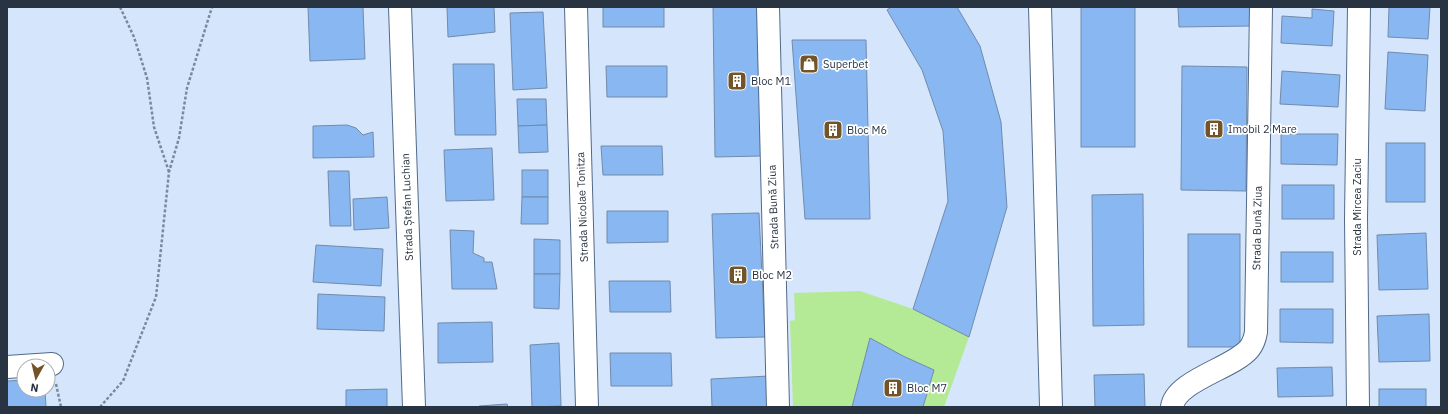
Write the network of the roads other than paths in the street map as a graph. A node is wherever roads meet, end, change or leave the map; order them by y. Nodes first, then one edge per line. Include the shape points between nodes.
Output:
1 (400, 7) edge
2 (576, 7) edge
3 (768, 7) edge
4 (1040, 7) edge
5 (1261, 7) edge
6 (1359, 7) edge
7 (414, 407) edge
8 (588, 407) edge
9 (778, 407) edge
10 (1050, 407) edge
11 (1172, 407) edge
12 (1358, 407) edge

1 - 7 lane, Strada Ștefan Luchian
2 - 8 lane, Strada Nicolae Tonitza
3 - 9 lane, Strada Bună Ziua
4 - 10 lane
5 - 11 lane, Strada Bună Ziua via 1254,341 1249,350 1180,392
6 - 12 lane, Strada Mircea Zaciu via 1356,218

